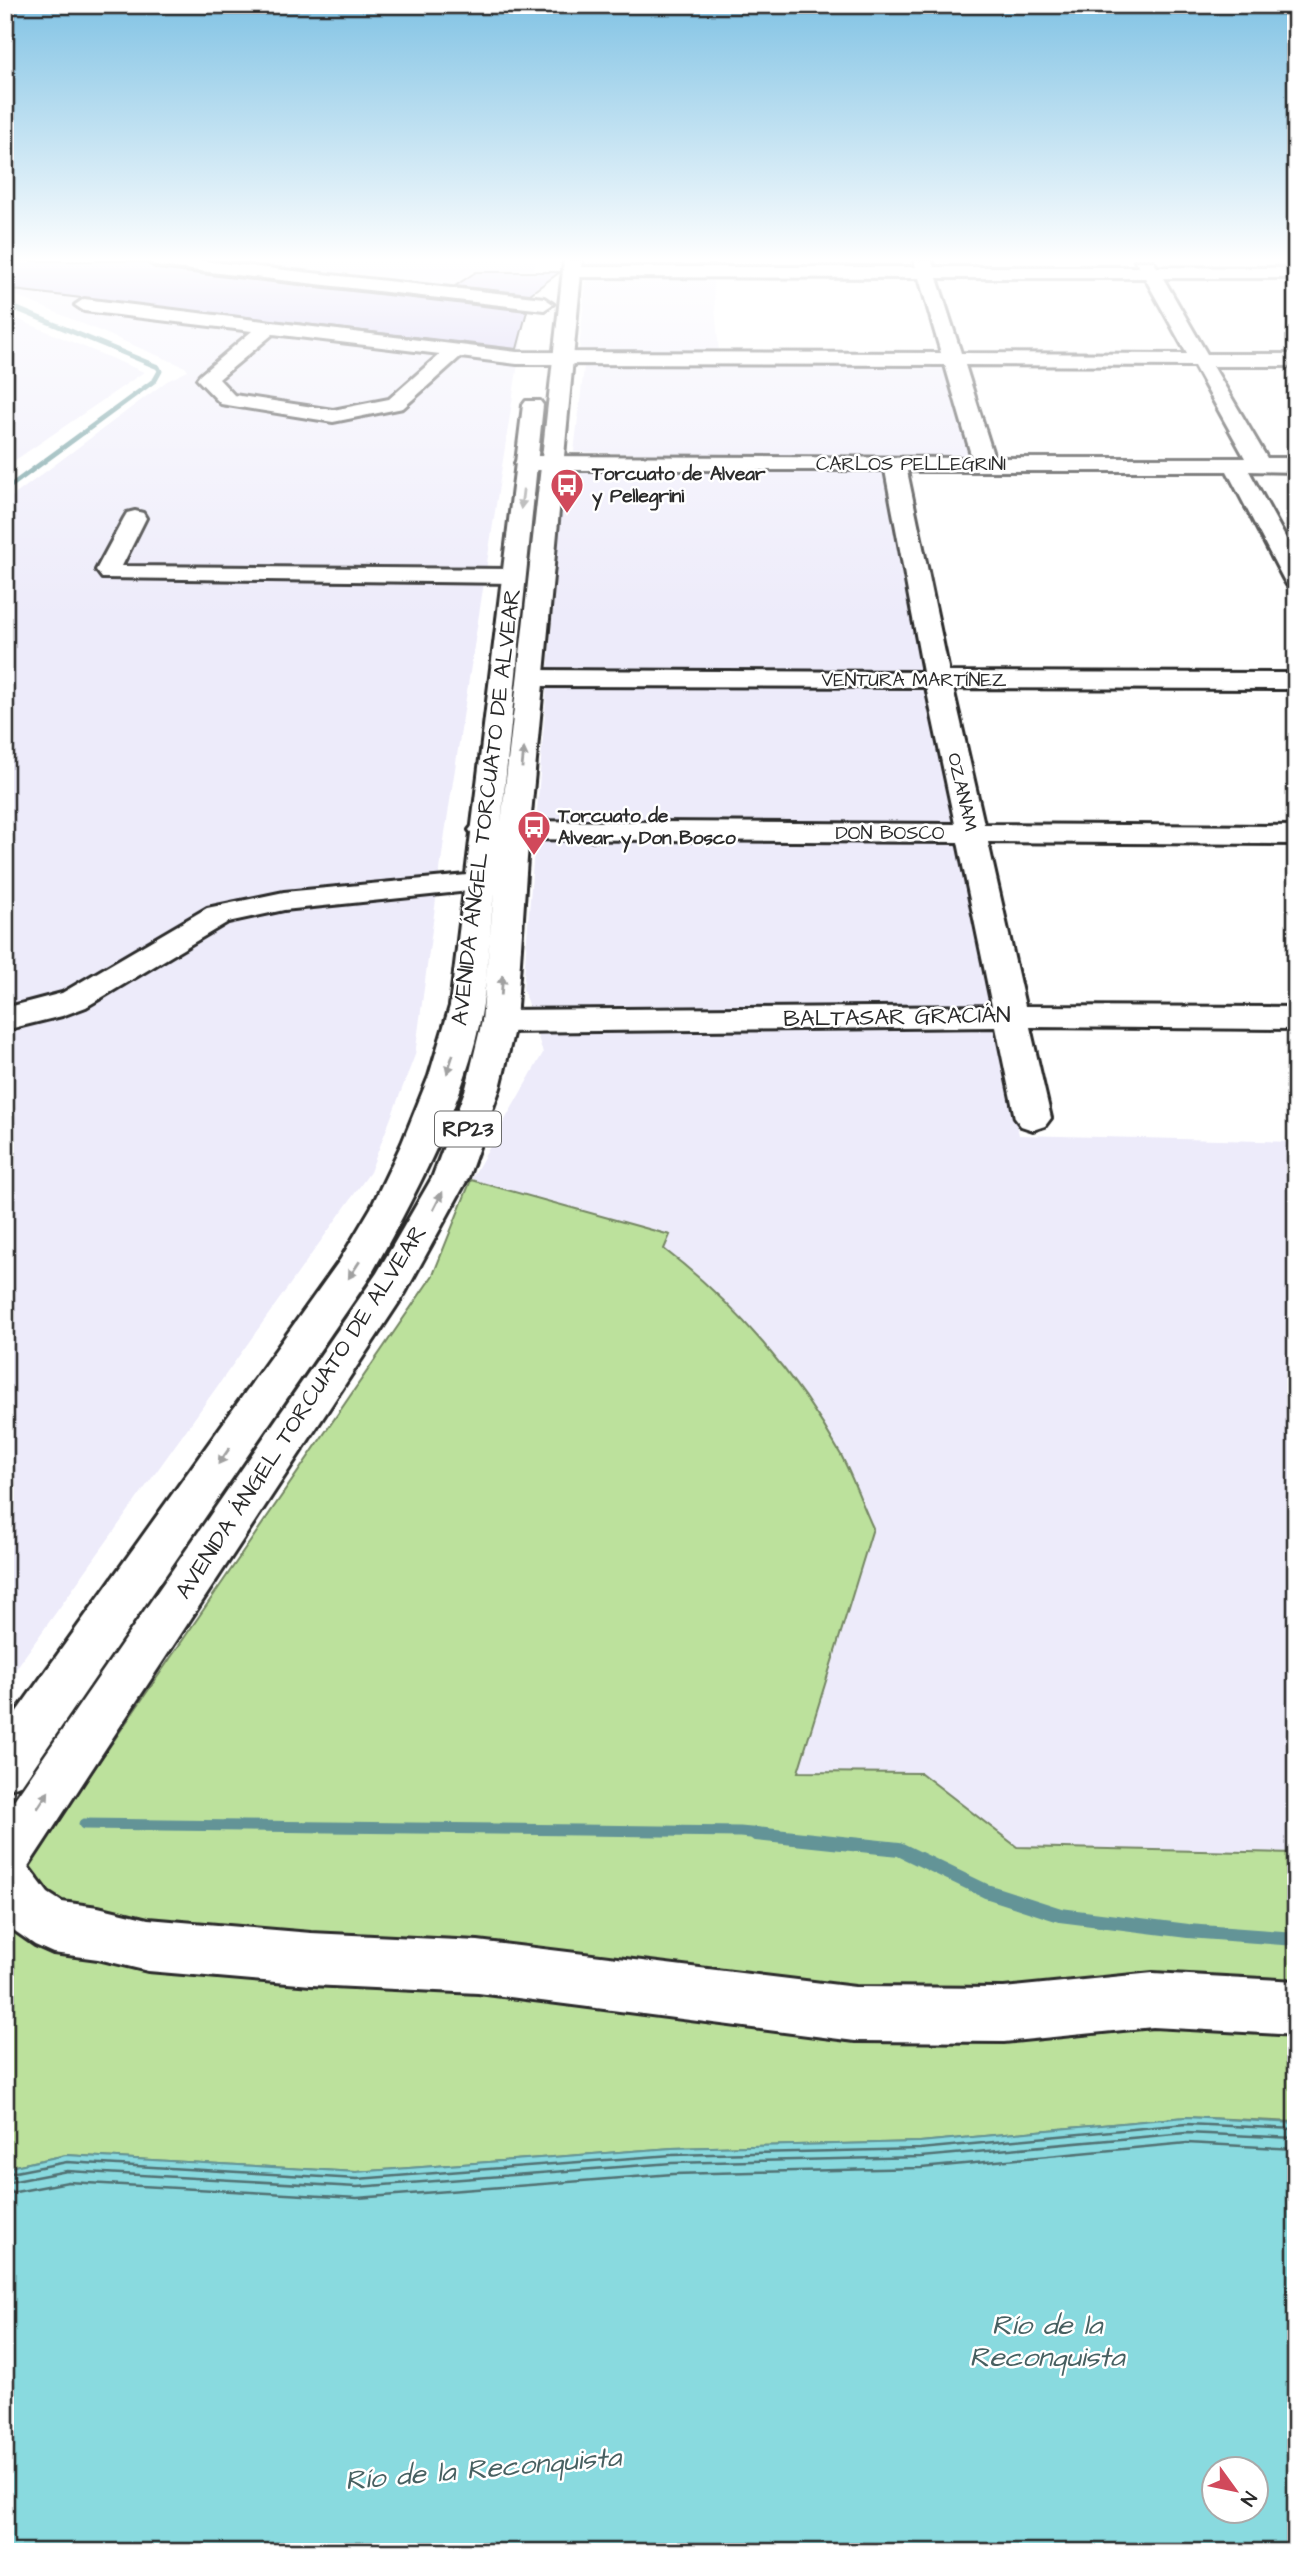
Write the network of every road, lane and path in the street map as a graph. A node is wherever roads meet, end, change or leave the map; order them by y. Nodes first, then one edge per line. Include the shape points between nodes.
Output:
1 (208, 380) edge
2 (422, 380) edge
3 (547, 380) edge
4 (960, 380) edge
5 (1212, 380) edge
6 (540, 463) junction
7 (895, 465) junction
8 (985, 465) junction
9 (1235, 465) junction
10 (1260, 465) junction
11 (1296, 465) edge
12 (135, 518) dead end
13 (513, 576) junction
14 (1296, 580) edge
15 (532, 678) junction
16 (937, 681) junction
17 (1296, 681) edge
18 (499, 830) junction
19 (972, 834) junction
20 (1296, 835) edge
21 (478, 884) junction
22 (1012, 1016) junction
23 (1296, 1018) edge
24 (5, 1019) edge
25 (499, 1021) junction
26 (1033, 1118) dead end
27 (5, 1768) edge
28 (5, 1857) edge
29 (5, 1878) edge
30 (1296, 2008) edge

1 - 2 street via 228,400 333,416 396,404
3 - 6 street, AVENIDA ÁNGEL TORCUATO DE ALVEAR / RP23
4 - 8 street
5 - 10 street
6 - 7 street, CARLOS PELLEGRINI
6 -> 13 street, AVENIDA ÁNGEL TORCUATO DE ALVEAR / RP23
6 - 15 street, AVENIDA ÁNGEL TORCUATO DE ALVEAR / RP23
7 - 8 street, CARLOS PELLEGRINI
7 - 16 street, OZANAM
8 - 9 street, CARLOS PELLEGRINI
9 - 10 street, CARLOS PELLEGRINI
9 - 14 street
10 - 11 street, CARLOS PELLEGRINI
12 - 13 street via 108,570 111,573
13 - 18 street, AVENIDA ÁNGEL TORCUATO DE ALVEAR / RP23
15 - 16 street, VENTURA MARTÍNEZ
18 -> 15 street, AVENIDA ÁNGEL TORCUATO DE ALVEAR / RP23
16 - 17 street, VENTURA MARTÍNEZ
16 - 19 street, OZANAM
18 - 19 street, DON BOSCO
18 - 21 street, AVENIDA ÁNGEL TORCUATO DE ALVEAR / RP23
25 -> 18 street, AVENIDA ÁNGEL TORCUATO DE ALVEAR / RP23
19 - 20 street, DON BOSCO
19 - 22 street, OZANAM
21 - 24 street via 284,901 218,915 74,1000
21 -> 27 street, AVENIDA ÁNGEL TORCUATO DE ALVEAR / RP23 via 466,1006 459,1033 430,1121 392,1205 354,1270
22 - 23 street, BALTASAR GRACIÁN
22 - 25 street, BALTASAR GRACIÁN
22 - 26 street, OZANAM
28 -> 25 street, AVENIDA ÁNGEL TORCUATO DE ALVEAR / RP23 via 398,1273 450,1178 483,1088
29 - 30 street via 30,1911 53,1927 148,1944 478,1968 855,2014 1004,2015 1153,2000

